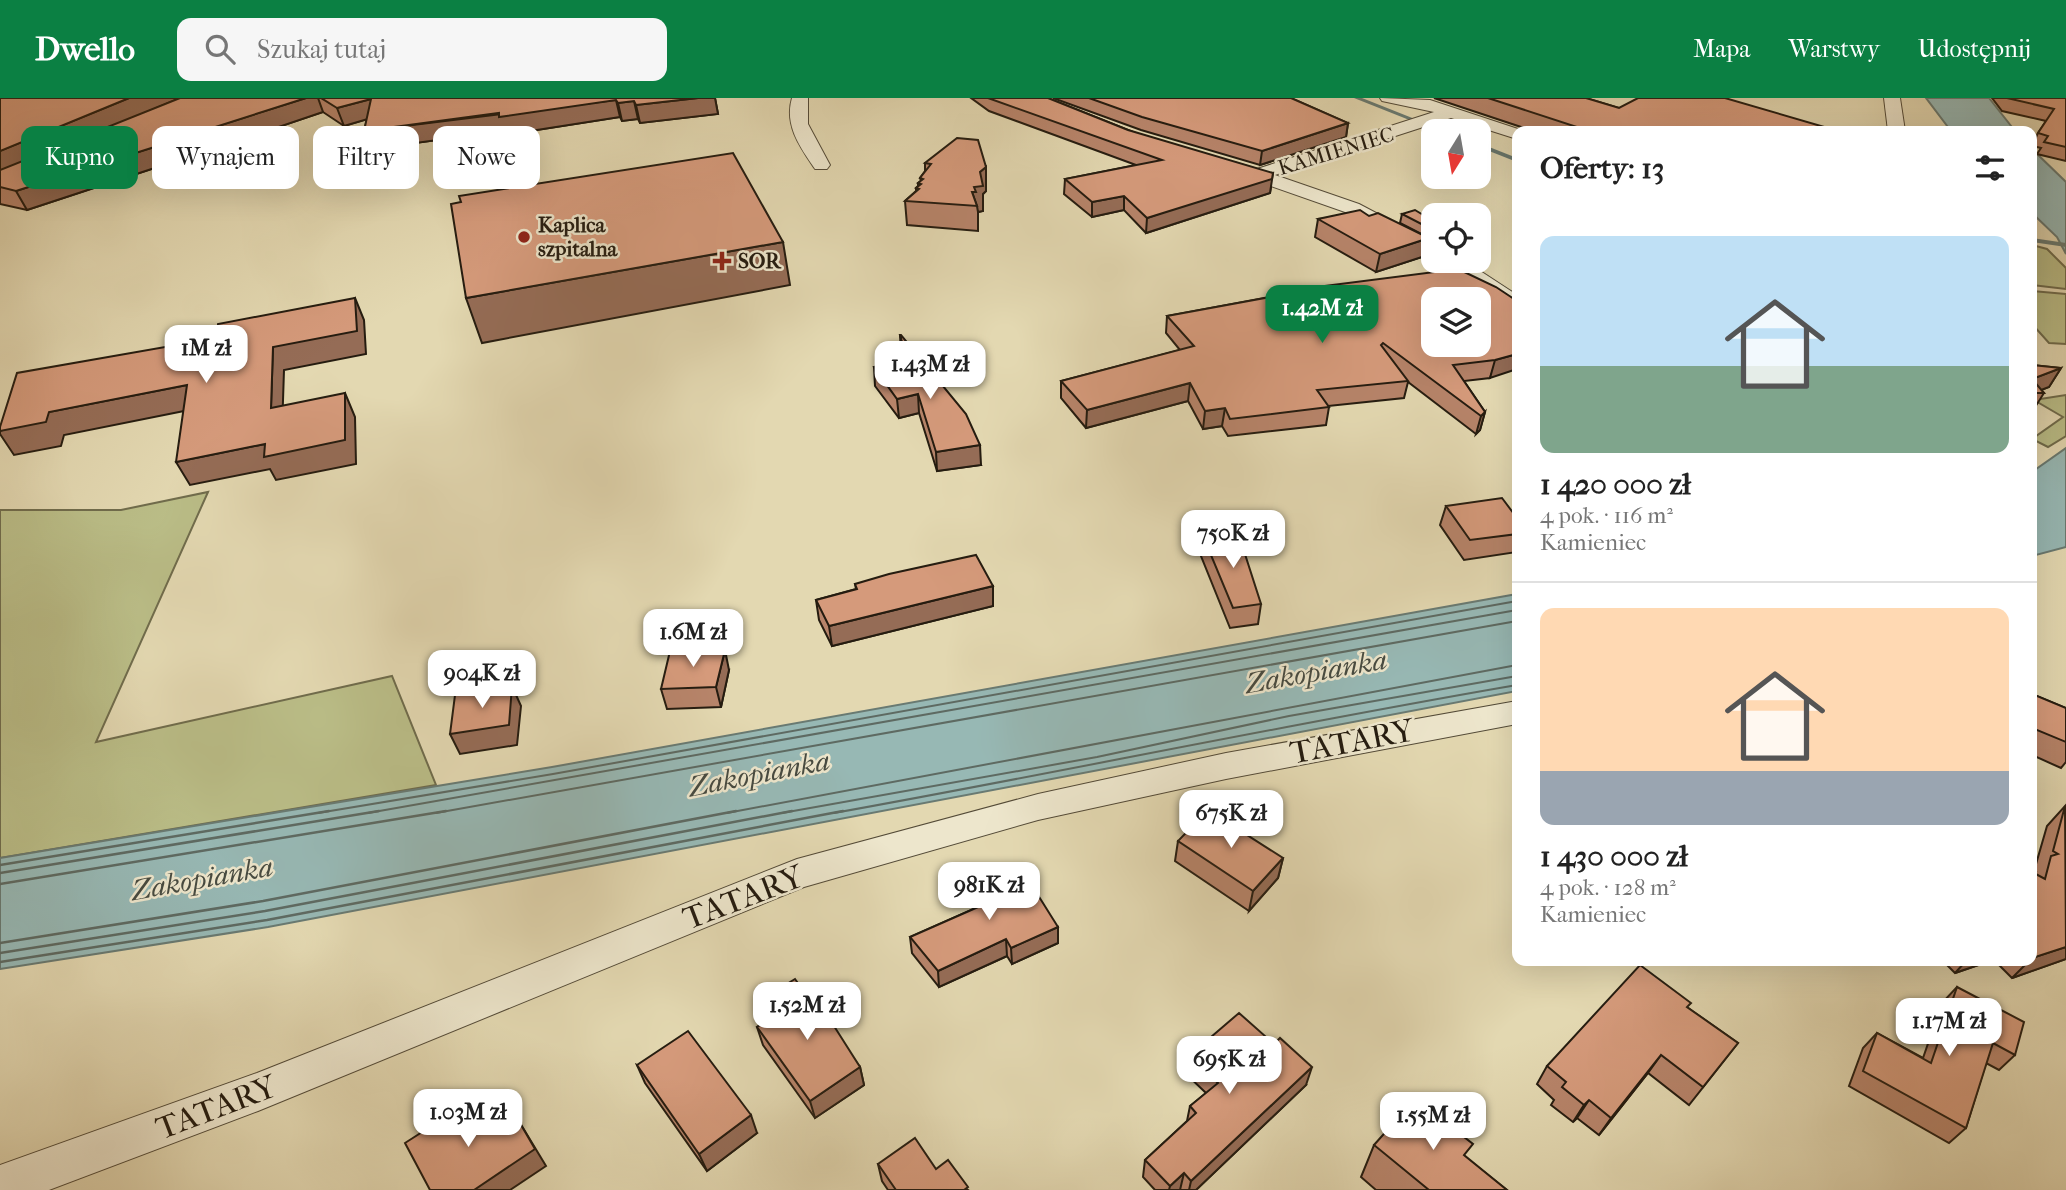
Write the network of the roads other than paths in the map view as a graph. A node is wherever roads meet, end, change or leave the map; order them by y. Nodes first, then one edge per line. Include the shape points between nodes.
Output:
1 (800, 98) edge
2 (1388, 98) edge
3 (1892, 98) edge
4 (1443, 115) junction
5 (1896, 126) edge
6 (1512, 133) edge
7 (1222, 163) edge
8 (821, 165) dead end
9 (1260, 174) junction
10 (1421, 245) edge
11 (1469, 273) edge
12 (1512, 301) edge
13 (1512, 713) edge
14 (0, 1188) edge

1 - 8 street via 795,108
2 - 4 street
3 - 5 street
4 - 6 street
4 - 9 street, KAMIENIEC
7 - 9 street, KAMIENIEC
9 - 10 street, KAMIENIEC via 1352,208
11 - 12 street
13 - 14 street, TATARY via 1226,766 1038,807 797,874 258,1092

